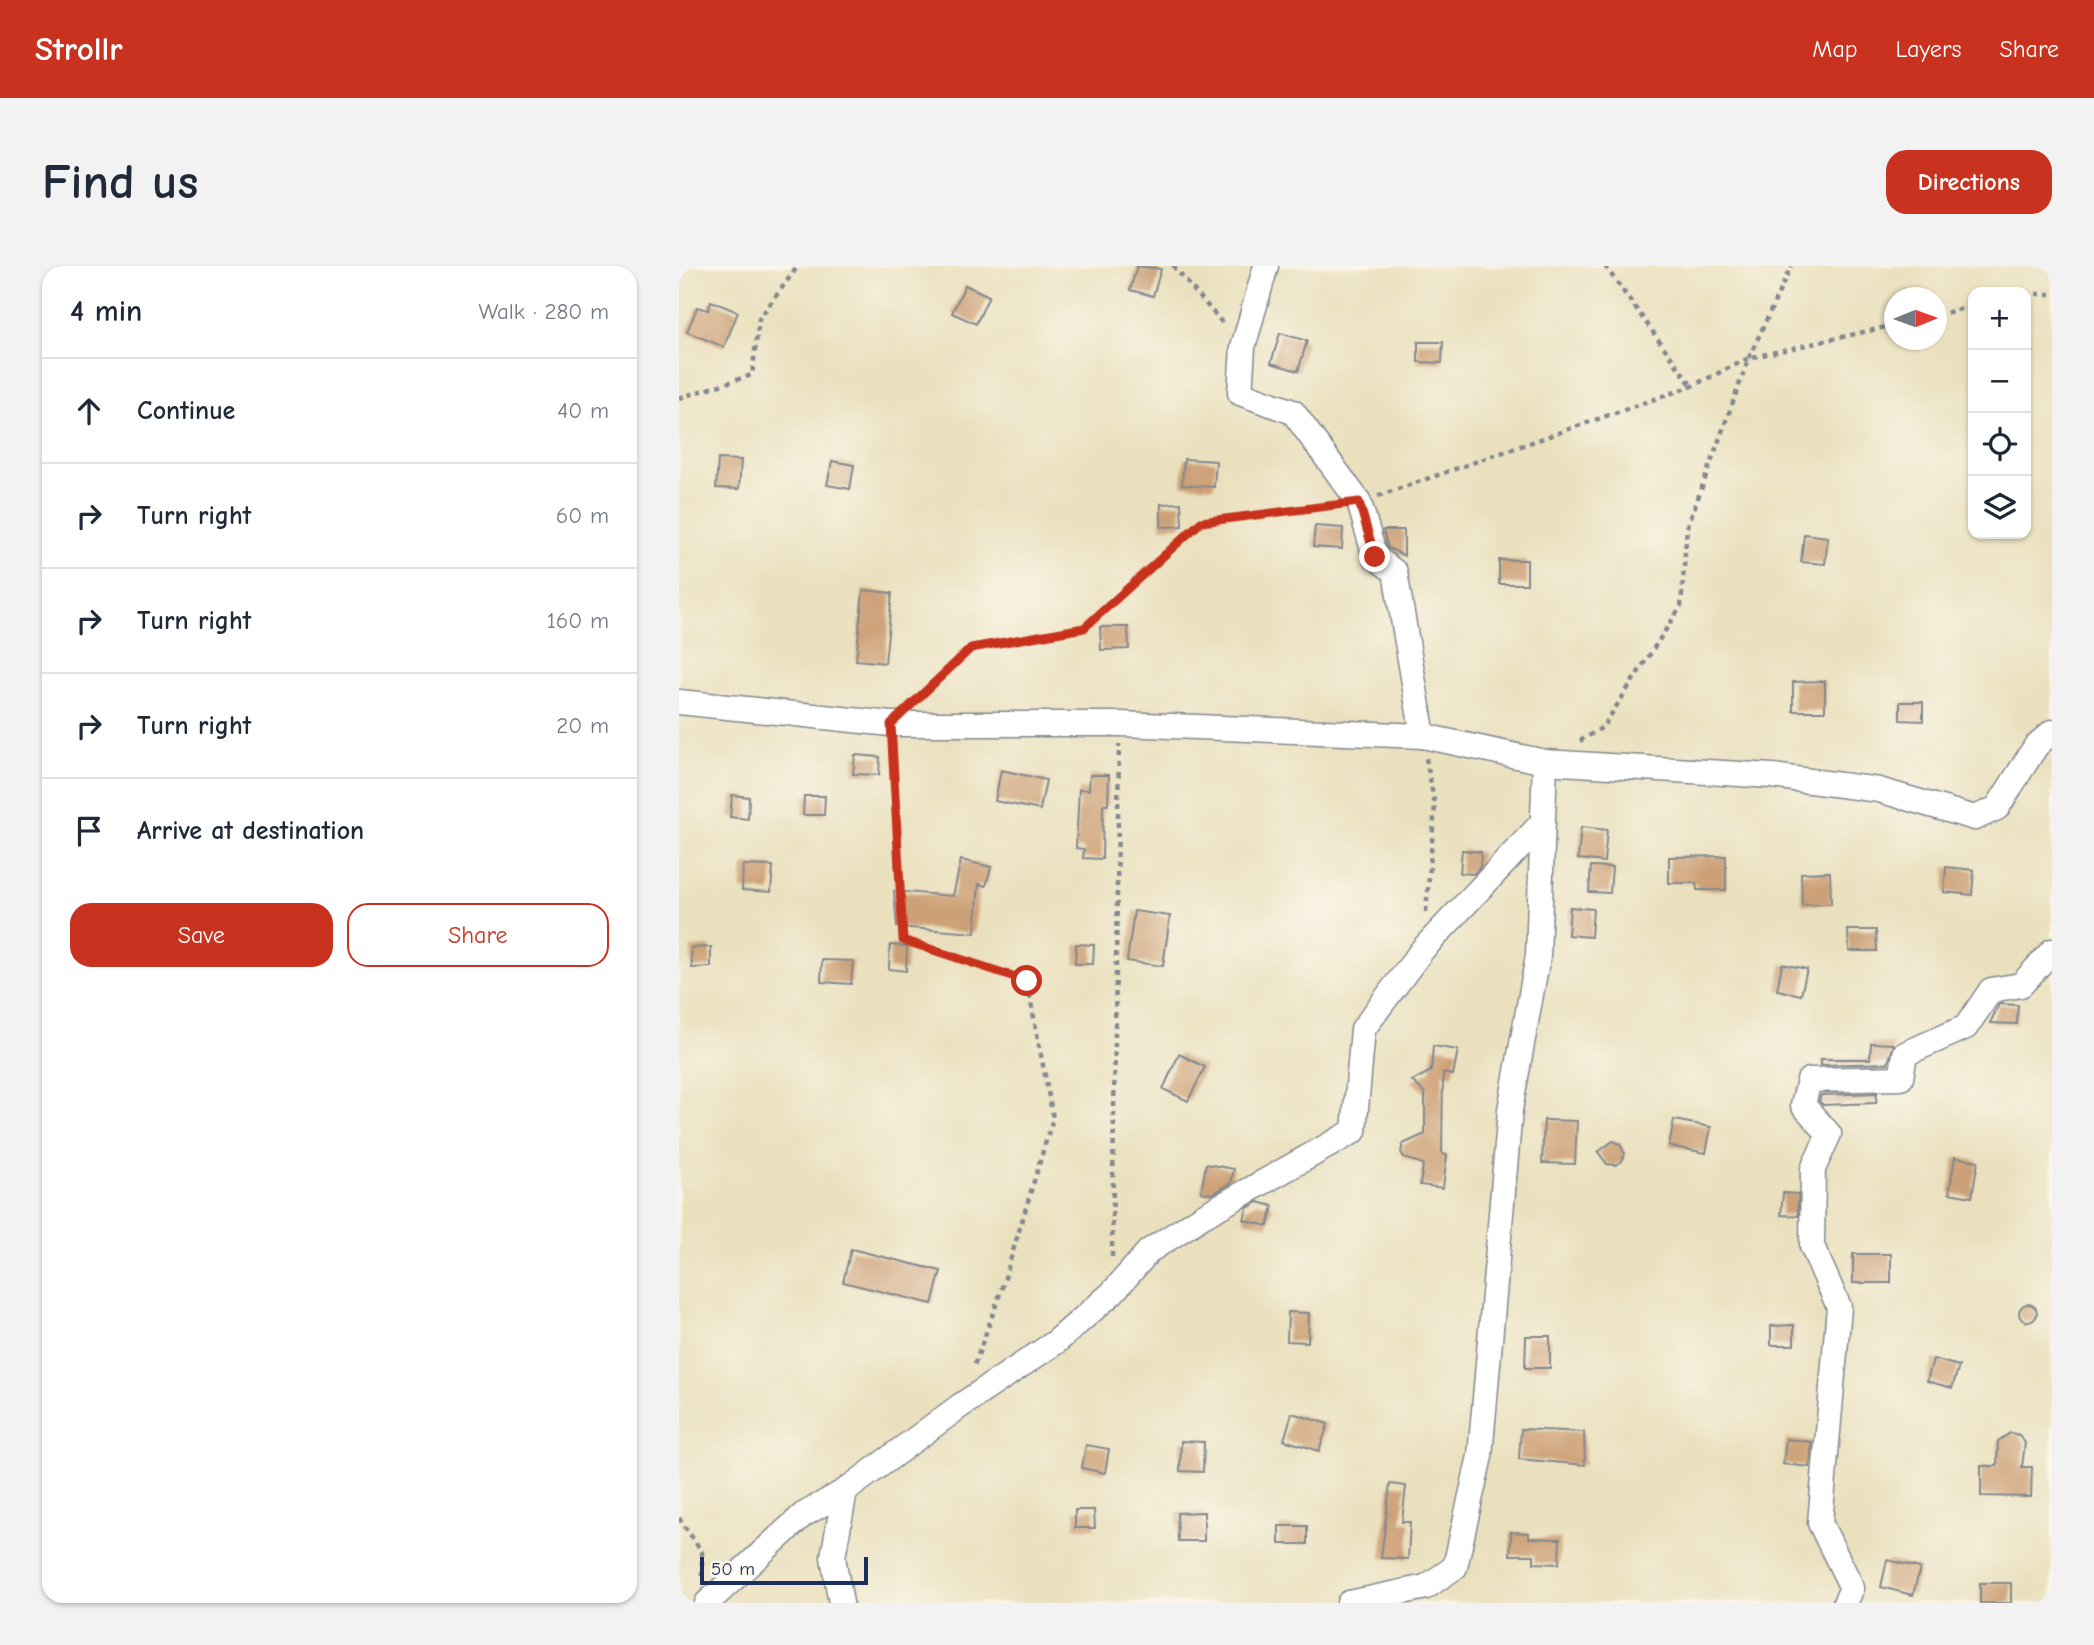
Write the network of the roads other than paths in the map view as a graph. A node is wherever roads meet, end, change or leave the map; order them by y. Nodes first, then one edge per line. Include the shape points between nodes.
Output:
1 (1266, 266) edge
2 (679, 702) edge
3 (2052, 732) edge
4 (1423, 736) junction
5 (1545, 762) junction
6 (1542, 823) junction
7 (2052, 951) edge
8 (845, 1491) junction
9 (705, 1597) edge
10 (841, 1603) edge
11 (1349, 1603) edge
12 (1845, 1603) edge

1 - 4 street via 1243,347 1240,393 1293,412 1359,502 1375,557 1395,572
2 - 4 street via 891,724 1120,724
3 - 5 street via 2036,746 1997,808 1975,818 1879,790 1785,778
4 - 5 street
5 - 6 street
6 - 8 street via 1423,949 1363,1029 1354,1131 1149,1251 1112,1293 1056,1342
6 - 11 street via 1538,956 1510,1111 1480,1456 1455,1567 1426,1587
7 - 12 street via 2021,985 1991,990 1966,1027 1905,1054 1901,1078 1809,1080 1803,1105 1829,1134 1813,1169 1812,1246 1839,1307 1820,1523 1852,1588
8 - 9 street via 803,1516
8 - 10 street via 833,1557

